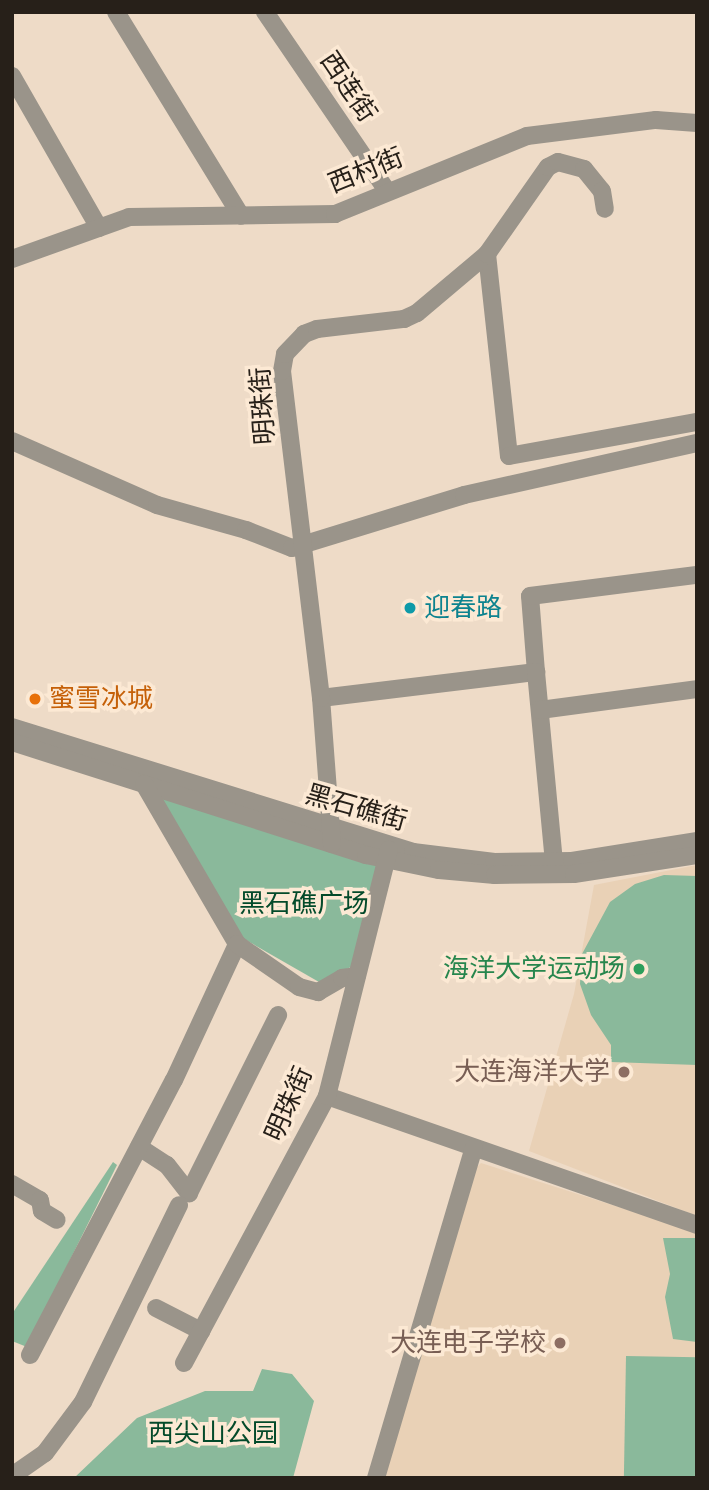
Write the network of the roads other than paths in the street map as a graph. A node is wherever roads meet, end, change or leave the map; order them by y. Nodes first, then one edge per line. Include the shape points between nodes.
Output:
1 (116, 12) edge
2 (265, 12) edge
3 (12, 76) edge
4 (697, 123) edge
5 (387, 191) junction
6 (605, 209) dead end
7 (241, 216) junction
8 (99, 228) junction
9 (487, 254) junction
10 (12, 259) edge
11 (697, 422) edge
12 (12, 441) edge
13 (697, 443) edge
14 (304, 548) junction
15 (697, 575) edge
16 (536, 672) junction
17 (697, 689) edge
18 (321, 698) junction
19 (540, 710) junction
20 (12, 727) edge
21 (12, 741) edge
22 (144, 784) junction
23 (331, 837) junction
24 (697, 841) edge
25 (388, 853) junction
26 (697, 855) edge
27 (555, 868) junction
28 (237, 944) junction
29 (357, 976) junction
30 (278, 1015) dead end
31 (327, 1096) junction
32 (139, 1147) junction
33 (474, 1148) junction
34 (12, 1184) edge
35 (179, 1205) dead end
36 (57, 1220) dead end
37 (697, 1225) edge
38 (156, 1308) dead end
39 (201, 1331) junction
40 (30, 1355) dead end
41 (184, 1363) dead end
42 (12, 1476) edge
43 (376, 1478) edge

1 - 7 street
2 - 5 street, 西连街
3 - 8 street
4 - 5 street, 西村街 via 656,120 527,136
5 - 7 street, 西村街 via 335,214
6 - 9 street, 明珠街 via 593,177 569,164 548,167
7 - 8 street, 西村街 via 128,217
8 - 10 street, 西村街
9 - 11 street via 509,456
9 - 14 street, 明珠街 via 417,313 404,319 317,329 304,334 285,354 282,371
12 - 14 street via 157,505
13 - 14 street via 464,495
14 - 18 street, 明珠街
15 - 16 street via 530,596
16 - 18 street
16 - 19 street
17 - 19 street
18 - 23 street, 明珠街
19 - 27 street
20 - 23 street, 黑石礁街
21 - 22 street, 黑石礁街
22 - 23 street, 黑石礁街
22 - 28 street
23 - 25 street, 黑石礁街
24 - 27 street, 黑石礁街
25 - 27 street, 黑石礁街 via 467,873
25 - 29 street, 明珠街
26 - 27 street, 黑石礁街
28 - 29 street via 299,987 318,992 342,978
28 - 32 street
29 - 31 street, 明珠街
30 - 32 street via 189,1192 167,1165
31 - 33 street
31 - 39 street, 明珠街
32 - 40 street
33 - 37 street
33 - 43 street
34 - 36 street via 40,1200 42,1211
35 - 42 street via 83,1402 45,1453
38 - 39 street
39 - 41 street, 明珠街

